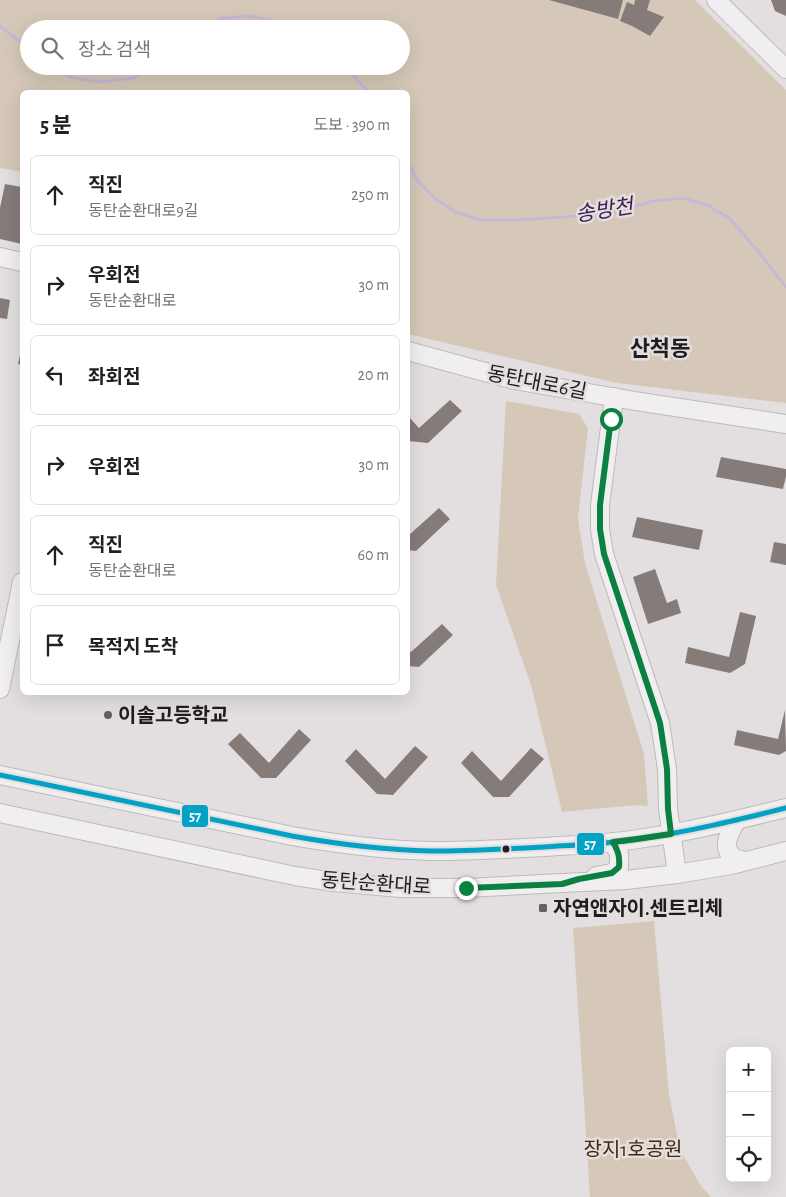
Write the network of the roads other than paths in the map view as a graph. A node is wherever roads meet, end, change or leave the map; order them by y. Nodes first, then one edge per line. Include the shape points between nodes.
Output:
1 (716, 0) edge
2 (786, 69) edge
3 (0, 257) edge
4 (20, 262) edge
5 (410, 352) edge
6 (614, 397) junction
7 (786, 424) edge
8 (20, 592) edge
9 (0, 689) edge
10 (0, 775) edge
11 (786, 808) edge
12 (0, 814) edge
13 (737, 820) junction
14 (671, 834) junction
15 (613, 842) junction
16 (786, 850) edge
17 (745, 862) junction
18 (677, 874) junction
19 (562, 884) junction

1 - 2 main road
3 - 4 main road
5 - 6 main road, 동탄대로6길 via 508,379
6 - 7 main road, 동탄대로6길
6 - 14 main road via 600,505 600,529 604,554 660,723
8 - 9 main road
10 - 15 main road, 동탄순환대로 via 292,836 361,846 431,851
11 - 13 main road, 동탄순환대로
12 - 19 main road, 동탄순환대로 via 334,882 434,889
13 - 14 main road, 동탄순환대로
13 - 17 main road via 727,844 728,852
14 - 15 main road, 동탄순환대로
14 - 18 main road
15 - 19 main road via 620,861 612,873
16 - 17 main road, 동탄순환대로
17 - 18 main road, 동탄순환대로
18 - 19 main road, 동탄순환대로

